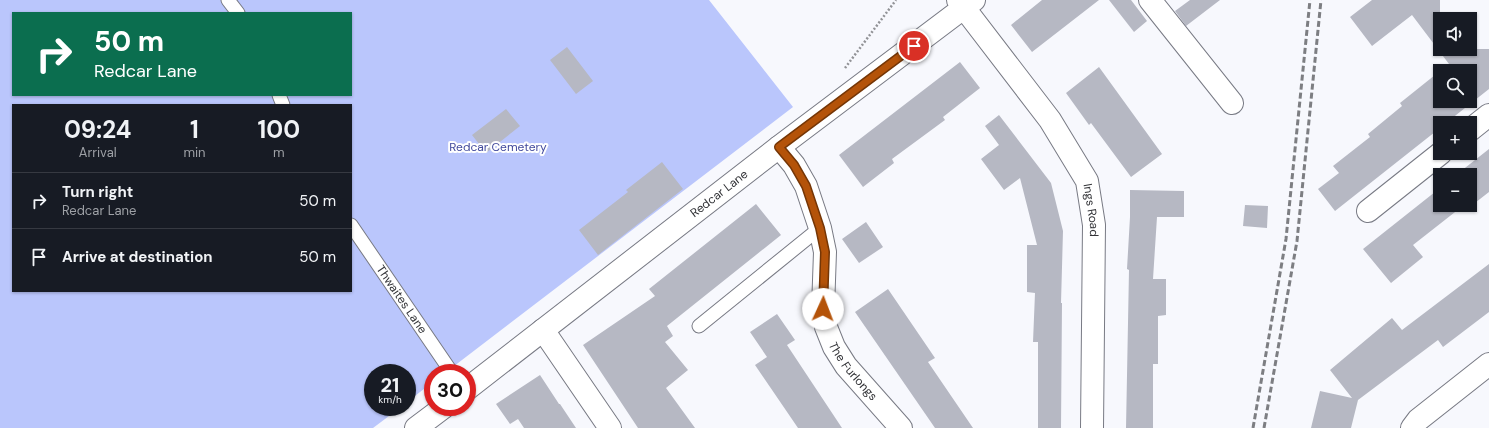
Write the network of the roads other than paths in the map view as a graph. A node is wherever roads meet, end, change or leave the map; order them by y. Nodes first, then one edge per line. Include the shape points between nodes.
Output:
1 (228, 0) edge
2 (1150, 0) edge
3 (965, 2) edge
4 (237, 12) edge
5 (1232, 103) dead end
6 (1489, 115) edge
7 (1477, 124) edge
8 (779, 147) junction
9 (1433, 159) edge
10 (1368, 211) dead end
11 (352, 226) edge
12 (820, 228) junction
13 (699, 326) dead end
14 (543, 330) junction
15 (446, 364) edge
16 (1489, 364) edge
17 (476, 382) edge
18 (432, 416) edge
19 (416, 428) edge
20 (610, 428) edge
21 (901, 428) edge
22 (1092, 428) edge
23 (1412, 428) edge

1 - 4 lane
2 - 5 street
3 - 8 street, Redcar Lane
3 - 22 street, Ings Road via 1050,120 1087,181 1094,225
6 - 7 street
8 - 12 street, The Furlongs via 794,165 806,186
8 - 14 street, Redcar Lane
9 - 10 street
11 - 15 lane, Thwaites Lane
12 - 13 lane
12 - 21 street, The Furlongs via 825,252 823,309 834,348 846,366
14 - 17 street, Redcar Lane
14 - 20 street
16 - 23 street via 1418,420
18 - 19 street

